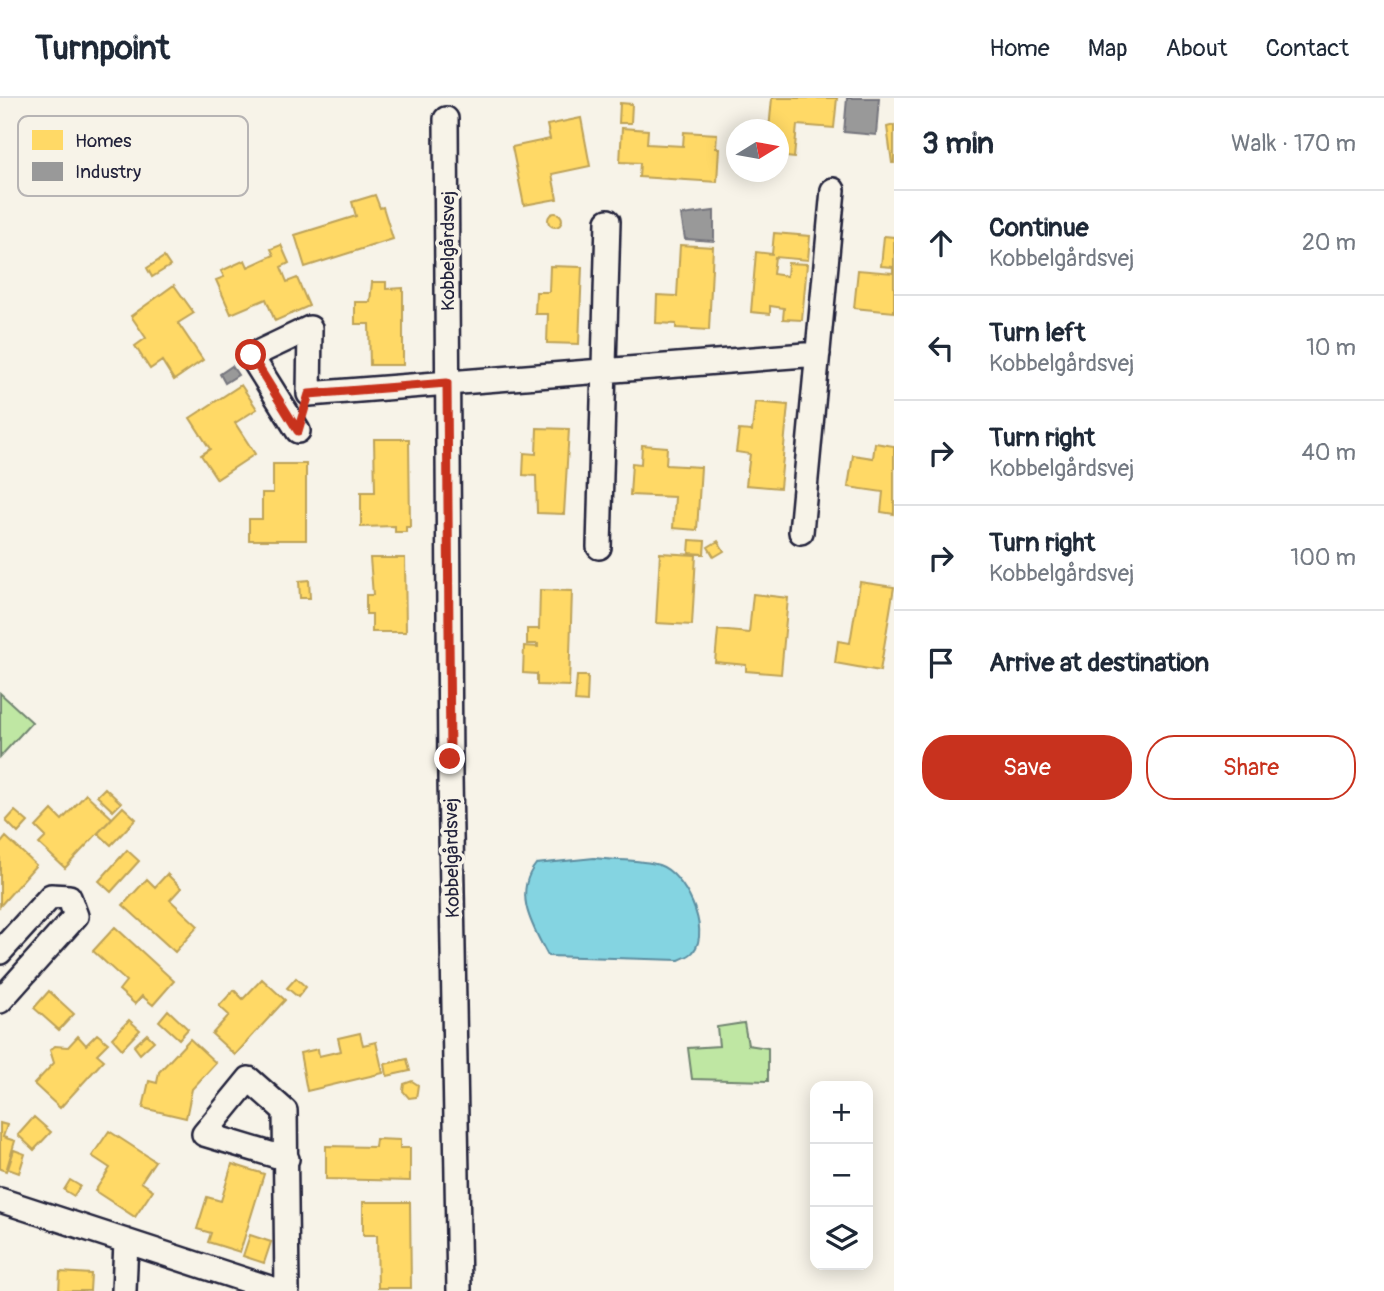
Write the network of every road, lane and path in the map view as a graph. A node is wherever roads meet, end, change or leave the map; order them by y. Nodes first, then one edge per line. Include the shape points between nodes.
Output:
1 (446, 119) dead end
2 (833, 190) dead end
3 (608, 221) dead end
4 (818, 354) junction
5 (603, 371) junction
6 (447, 383) junction
7 (309, 394) dead end
8 (802, 532) dead end
9 (599, 547) dead end
10 (0, 952) edge
11 (0, 1002) edge
12 (287, 1159) dead end
13 (0, 1200) edge
14 (126, 1241) junction
15 (124, 1291) edge
16 (279, 1291) edge
17 (288, 1291) edge
18 (459, 1291) edge

1 - 6 street, Kobbelgårdsvej
2 - 4 street
3 - 5 street
4 - 5 street
4 - 8 street
5 - 6 street
5 - 9 street
6 - 7 street
6 - 18 street, Kobbelgårdsvej
10 - 11 street via 51,896 69,897 76,916
12 - 17 street
13 - 14 street
14 - 15 street
14 - 16 street

